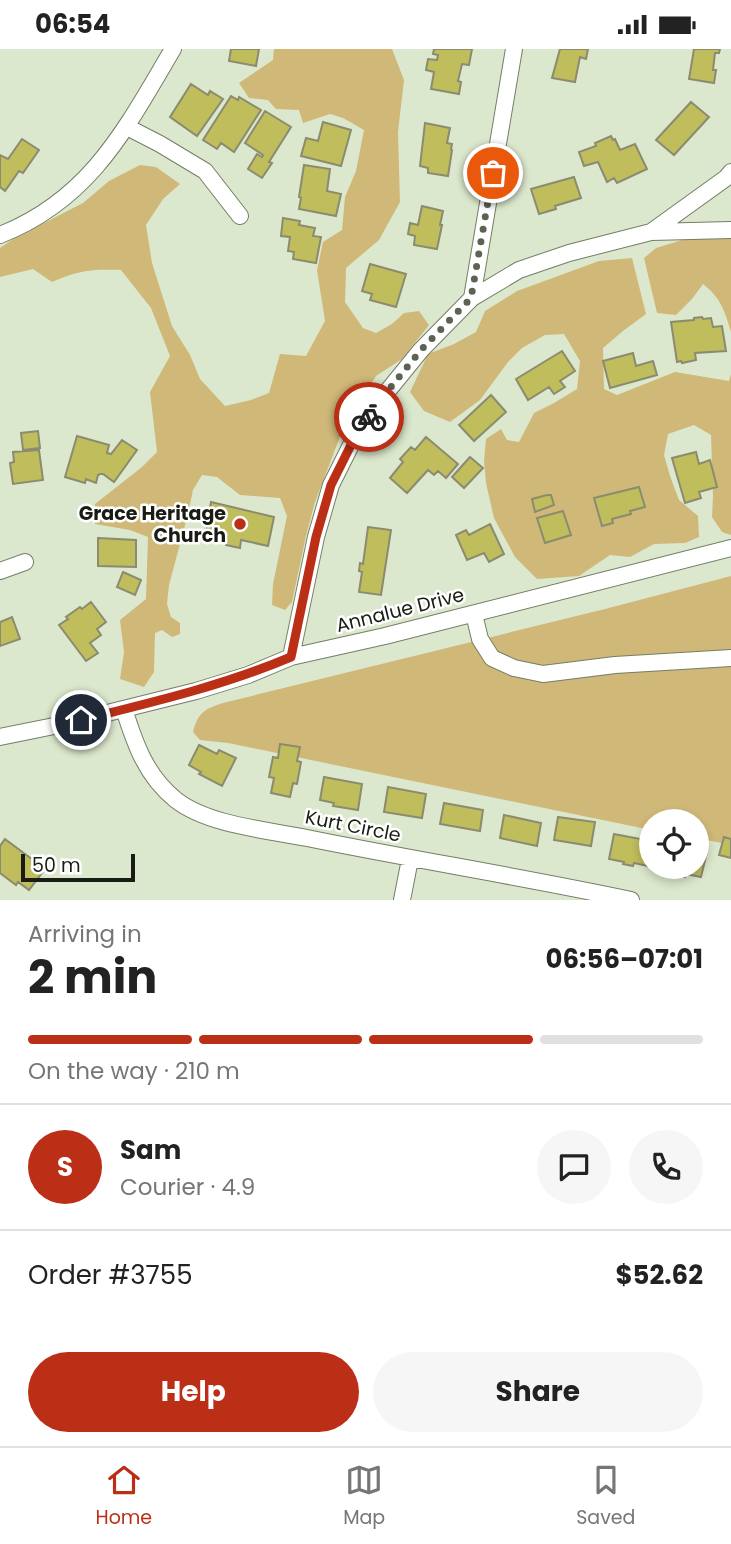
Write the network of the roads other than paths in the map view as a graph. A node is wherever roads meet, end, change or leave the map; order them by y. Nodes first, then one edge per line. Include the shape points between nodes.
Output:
1 (173, 49) edge
2 (514, 49) edge
3 (127, 127) junction
4 (731, 171) edge
5 (240, 216) dead end
6 (731, 230) edge
7 (651, 232) junction
8 (0, 235) edge
9 (471, 298) junction
10 (731, 548) edge
11 (25, 562) dead end
12 (0, 571) edge
13 (474, 614) junction
14 (291, 657) junction
15 (731, 658) edge
16 (124, 709) junction
17 (0, 737) edge
18 (410, 859) junction
19 (402, 900) edge
20 (631, 900) edge

1 - 3 street
2 - 9 street
3 - 5 street via 205,171
3 - 8 street via 74,191
4 - 7 street
6 - 7 street
7 - 9 street via 519,271
9 - 14 street via 421,350 355,437 331,485
10 - 13 street, Annalue Drive
11 - 12 street
13 - 14 street, Annalue Drive
13 - 15 street via 480,639 492,658 514,669 543,674
14 - 16 street, Annalue Drive via 248,675
16 - 17 street, Annalue Drive
16 - 18 street, Kurt Circle via 150,773 193,811
18 - 19 street
18 - 20 street, Kurt Circle

